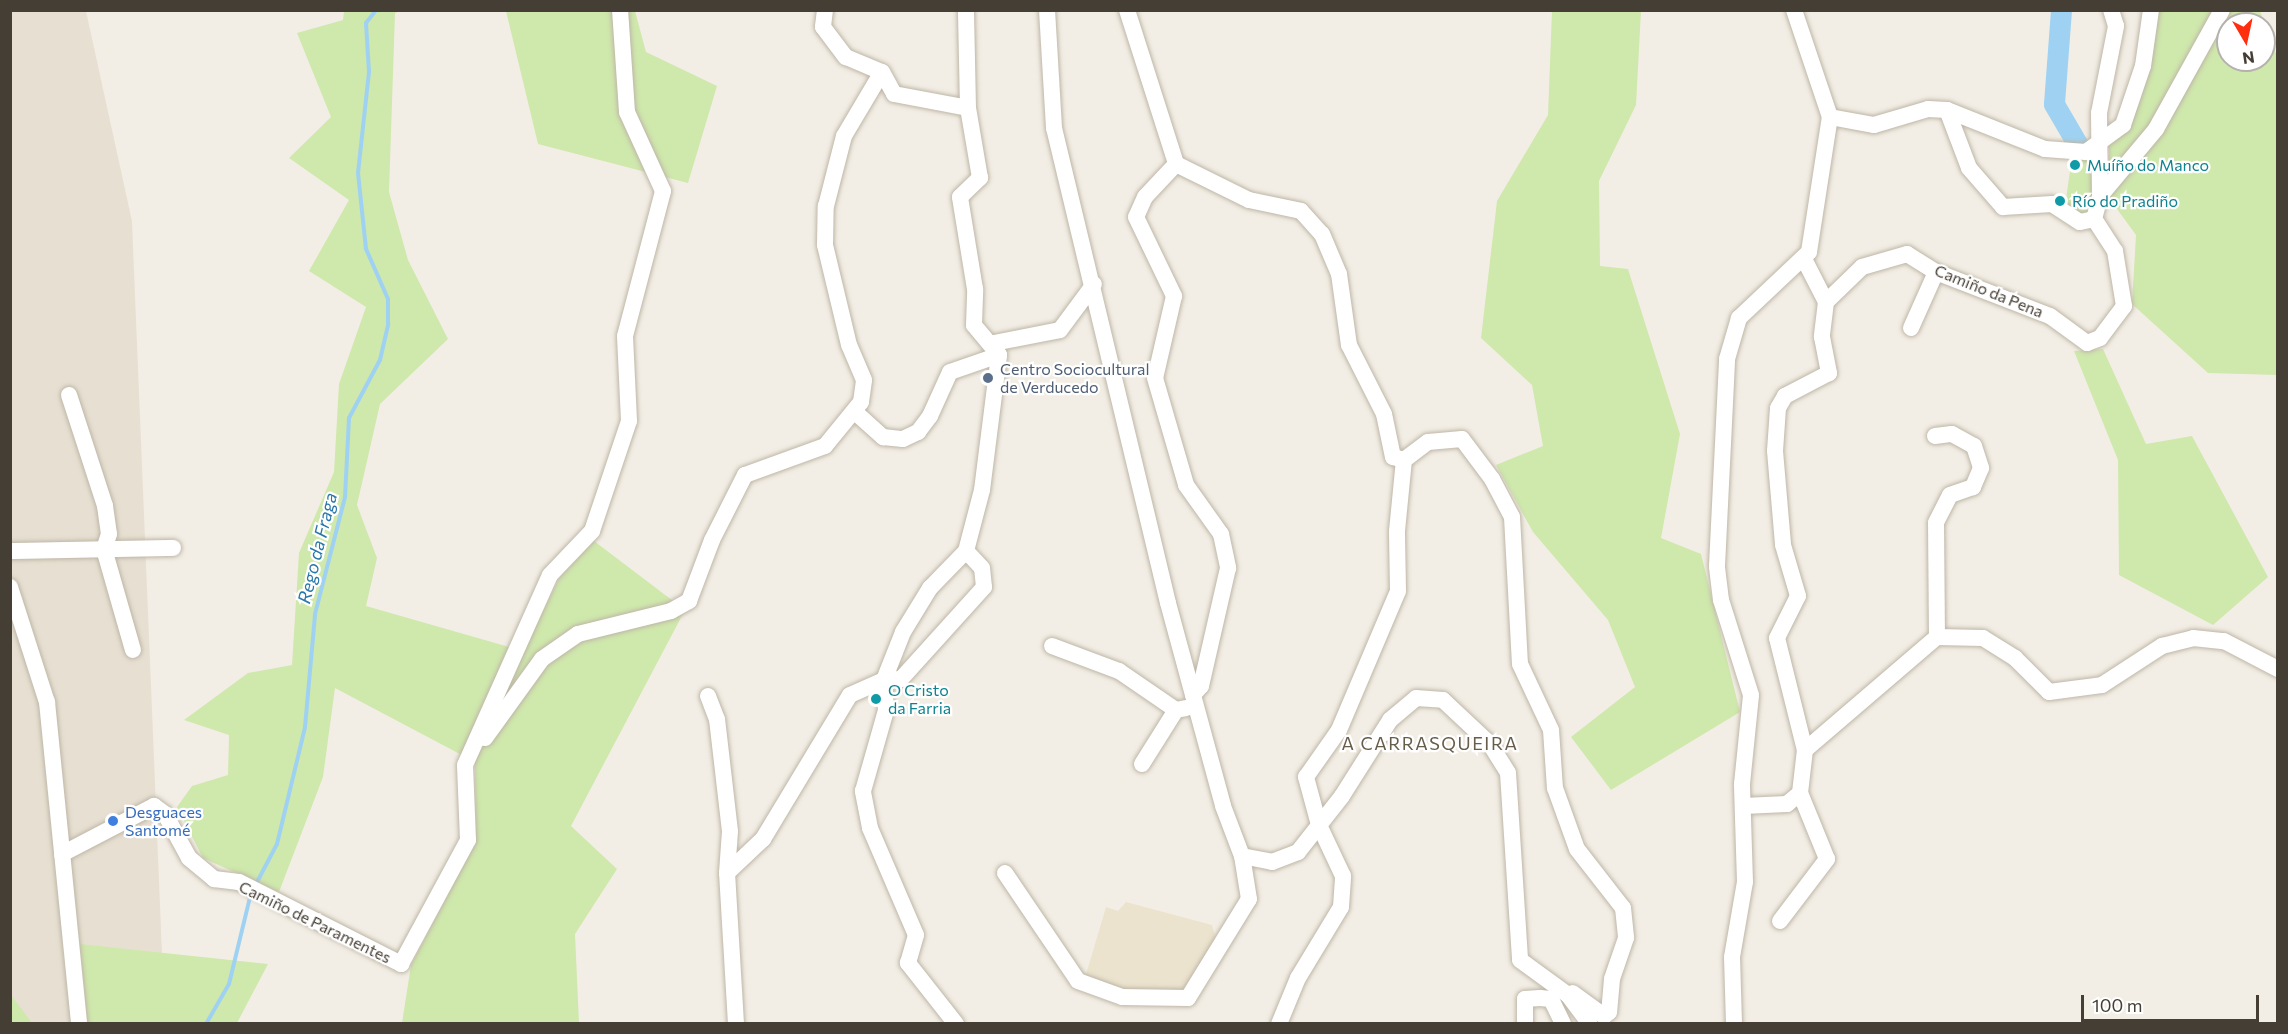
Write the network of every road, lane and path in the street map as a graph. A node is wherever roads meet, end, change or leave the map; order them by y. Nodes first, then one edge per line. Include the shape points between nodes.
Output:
1 (620, 10) edge
2 (825, 10) edge
3 (966, 10) edge
4 (1047, 10) edge
5 (1128, 10) edge
6 (1794, 10) edge
7 (2111, 10) edge
8 (2151, 10) edge
9 (2222, 10) edge
10 (882, 72) junction
11 (968, 108) junction
12 (1947, 110) junction
13 (1830, 117) junction
14 (2101, 141) junction
15 (1176, 165) junction
16 (2100, 196) junction
17 (2094, 219) junction
18 (1804, 259) junction
19 (1936, 272) junction
20 (1094, 284) junction
21 (1826, 302) junction
22 (1911, 328) dead end
23 (996, 349) junction
24 (69, 395) dead end
25 (855, 412) junction
26 (1935, 436) dead end
27 (1404, 460) junction
28 (173, 548) dead end
29 (105, 549) junction
30 (10, 551) edge
31 (966, 551) junction
32 (10, 587) edge
33 (1936, 637) junction
34 (1052, 646) dead end
35 (133, 650) dead end
36 (2277, 669) edge
37 (884, 680) junction
38 (708, 696) dead end
39 (1195, 701) junction
40 (1176, 710) junction
41 (1805, 750) junction
42 (1142, 764) dead end
43 (465, 765) junction
44 (1800, 793) junction
45 (1743, 806) junction
46 (1319, 825) junction
47 (62, 854) junction
48 (1242, 856) junction
49 (727, 873) junction
50 (1005, 873) dead end
51 (1780, 921) dead end
52 (1568, 995) junction
53 (79, 1023) edge
54 (736, 1023) edge
55 (956, 1023) edge
56 (1279, 1023) edge
57 (1525, 1023) edge
58 (1563, 1023) edge
59 (1590, 1023) edge
60 (1734, 1023) edge

1 - 43 street via 627,112 663,191 625,336 630,421 592,531 550,575
2 - 10 street via 823,27 846,57
3 - 11 street
4 - 20 street via 1054,128
5 - 15 street
6 - 13 street
7 - 14 street via 2116,26 2099,113
8 - 14 street via 2143,66 2123,125
9 - 16 street via 2156,129
10 - 11 street via 894,94
10 - 25 street via 844,136 826,206 825,244 833,289 864,380
11 - 23 street via 980,178 960,197 975,290 974,325
12 - 13 street via 1928,109 1874,125
12 - 14 street via 2045,149 2086,152
12 - 17 street via 1970,168 2003,207 2052,204 2080,222
13 - 18 street
14 - 16 street
15 - 27 street via 1249,200 1300,211 1322,234 1339,274 1349,345 1383,414 1393,457
15 - 39 street via 1144,197 1136,217 1174,296 1155,378 1168,437 1186,485 1221,534 1228,568
16 - 17 street
17 - 19 street, Camiño da Pena via 2115,251 2124,306 2100,338 2087,342 2050,316
18 - 21 street
18 - 45 street via 1739,318 1727,359 1717,566 1721,600 1751,695
19 - 21 street, Camiño da Pena via 1907,254 1881,258 1862,267
19 - 22 street
20 - 23 street via 1060,330
20 - 39 street
21 - 41 street via 1822,337 1829,373 1785,396 1778,408 1775,451 1783,545 1798,596 1777,638
23 - 25 street via 950,372 930,416 918,432 903,439 882,437
23 - 31 street via 999,389 984,453 982,489
24 - 29 street via 105,506 109,534
25 - 43 street via 825,446 746,475 712,540 689,601 671,611 578,633 542,659
26 - 33 street via 1952,434 1974,447 1980,468 1973,487 1950,495 1936,523
27 - 46 street via 1396,531 1398,591 1339,730 1306,777
27 - 52 street via 1428,442 1462,439 1492,478 1512,517 1520,664 1551,730 1555,788 1577,849 1623,908 1626,938 1612,979 1610,1012 1604,1016 1575,991
28 - 29 street
29 - 30 street
29 - 35 street
31 - 37 street via 925,597 903,632
31 - 37 street via 982,568 984,587 914,667 901,679
32 - 47 street via 47,702
33 - 36 street via 1983,638 2014,658 2049,692 2102,685 2162,646 2193,638 2224,641
33 - 41 street
34 - 40 street via 1119,671
37 - 49 street via 850,695 763,839
37 - 55 street via 886,710 863,791 870,828 916,935 908,963
38 - 49 street via 717,719 730,831
39 - 40 street
39 - 48 street
40 - 42 street
41 - 44 street
43 - 47 street, Camiño de Paramentes via 468,840 401,964 239,882 214,879 189,858 165,814 154,806
44 - 45 street via 1787,804
44 - 51 street via 1827,859
45 - 60 street via 1745,882 1732,957
46 - 48 street via 1298,852 1272,862
46 - 52 street via 1390,720 1416,698 1443,700 1490,744 1508,773 1520,960
46 - 56 street via 1343,876 1341,908 1298,978
47 - 53 street
48 - 50 street via 1249,899 1188,998 1122,997 1078,981
49 - 54 street
52 - 59 street
57 - 58 street via 1525,999 1540,998 1551,999

